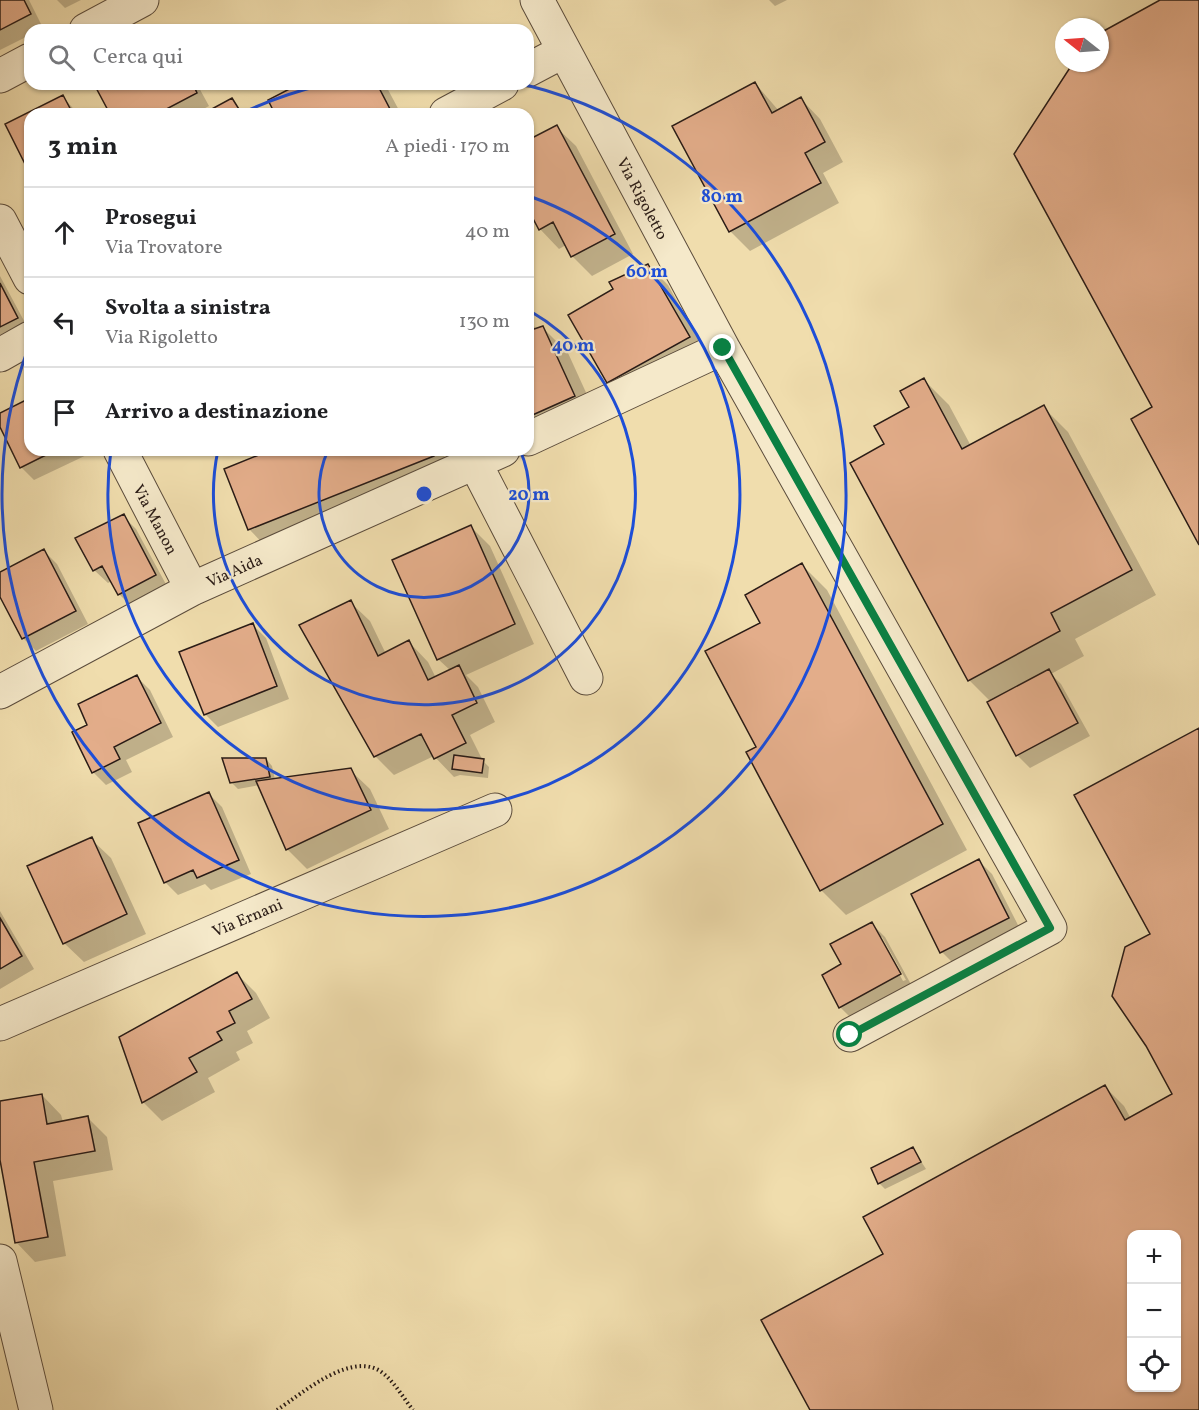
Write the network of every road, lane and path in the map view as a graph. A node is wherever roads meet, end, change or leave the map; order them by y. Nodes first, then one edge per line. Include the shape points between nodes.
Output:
1 (142, 0) edge
2 (537, 0) edge
3 (97, 24) edge
4 (564, 51) junction
5 (24, 63) edge
6 (534, 67) edge
7 (0, 76) edge
8 (491, 90) edge
9 (457, 108) edge
10 (0, 221) edge
11 (24, 267) edge
12 (24, 341) edge
13 (723, 348) junction
14 (0, 355) edge
15 (534, 436) edge
16 (123, 456) edge
17 (489, 456) edge
18 (192, 589) junction
19 (586, 678) dead end
20 (0, 692) edge
21 (495, 810) dead end
22 (0, 1023) edge
23 (850, 1035) dead end
24 (0, 1261) edge
25 (36, 1410) edge
26 (277, 1410) edge
27 (413, 1410) edge

1 - 3 street
2 - 4 street, Via Rigoletto
4 - 6 street
4 - 13 street, Via Rigoletto
5 - 7 street
8 - 9 street
10 - 11 street
12 - 14 street
13 - 15 street
13 - 23 street, Via Rigoletto via 1050,928
16 - 18 street, Via Manon
17 - 18 street, Via Aida
17 - 19 street, Via Aida
18 - 20 street, Via Aida
21 - 22 street, Via Ernani
24 - 25 street
26 - 27 path via 336,1372 361,1364 383,1373

